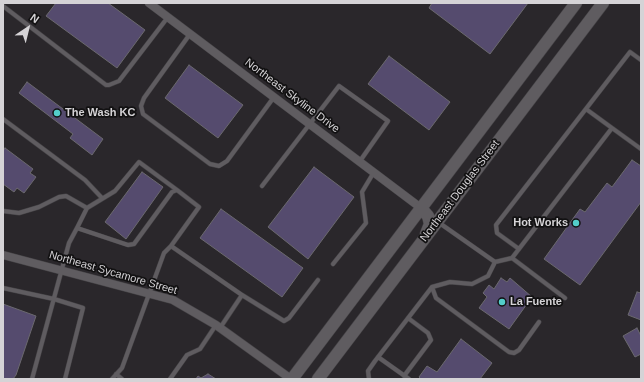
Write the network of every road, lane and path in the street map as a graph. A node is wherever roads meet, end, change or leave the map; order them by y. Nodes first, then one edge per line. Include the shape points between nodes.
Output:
1 (149, 3) edge
2 (576, 3) edge
3 (603, 3) edge
4 (3, 6) edge
5 (168, 17) junction
6 (190, 34) junction
7 (641, 60) edge
8 (274, 97) junction
9 (586, 109) junction
10 (3, 119) edge
11 (310, 124) junction
12 (612, 128) junction
13 (641, 149) edge
14 (360, 161) junction
15 (374, 172) junction
16 (262, 186) dead end
17 (177, 190) junction
18 (102, 198) junction
19 (86, 208) junction
20 (421, 208) junction
21 (3, 211) edge
22 (438, 221) junction
23 (77, 228) junction
24 (424, 239) junction
25 (171, 246) junction
26 (519, 249) junction
27 (3, 255) edge
28 (512, 258) junction
29 (495, 262) junction
30 (333, 264) dead end
31 (62, 270) junction
32 (318, 280) dead end
33 (432, 287) junction
34 (3, 288) edge
35 (149, 293) junction
36 (242, 295) junction
37 (565, 298) dead end
38 (54, 299) junction
39 (408, 318) junction
40 (539, 322) dead end
41 (218, 326) junction
42 (378, 357) junction
43 (116, 374) junction
44 (404, 376) junction
45 (32, 379) edge
46 (65, 379) edge
47 (112, 379) edge
48 (122, 379) edge
49 (170, 379) edge
50 (291, 379) edge
51 (318, 379) edge
52 (370, 379) edge
53 (409, 379) edge

1 - 5 street, Northeast Skyline Drive
2 - 20 main road, Northeast Douglas Street
3 - 22 main road, Northeast Douglas Street
4 - 5 lane via 106,85 119,81
5 - 6 street, Northeast Skyline Drive
6 - 8 street, Northeast Skyline Drive
6 - 8 lane via 144,98 141,106 143,114 210,164 219,166 227,161
7 - 9 lane via 630,52
8 - 11 street, Northeast Skyline Drive
9 - 12 lane
9 - 26 lane via 496,225 496,233
10 - 18 lane via 85,180
11 - 14 street, Northeast Skyline Drive
11 - 14 lane via 339,86 388,121
11 - 16 lane
12 - 13 lane
12 - 26 lane
14 - 15 street, Northeast Skyline Drive
15 - 20 street, Northeast Skyline Drive
15 - 30 lane via 362,192 366,223
17 - 18 lane via 139,162 115,191
17 - 23 lane via 172,192 134,244 128,245
17 - 25 lane via 199,207
18 - 19 lane
19 - 21 lane via 66,196 40,207 19,212
19 - 23 lane
20 - 24 main road via 428,216 430,224
20 - 50 main road, Northeast Douglas Street
22 - 24 main road, Northeast Douglas Street
22 - 29 lane
23 - 31 lane via 68,244
24 - 51 main road, Northeast Douglas Street
25 - 35 lane via 164,253
25 - 36 lane
26 - 28 lane
27 - 31 street, Northeast Sycamore Street
28 - 29 lane
28 - 37 lane
29 - 33 lane via 488,276 472,284 450,282
31 - 35 street, Northeast Sycamore Street
31 - 38 lane
32 - 36 lane via 289,318 284,320
33 - 39 lane
33 - 40 lane via 436,298 509,352 519,350
34 - 38 lane
35 - 41 street, Northeast Sycamore Street via 173,300
35 - 43 lane via 122,368
36 - 41 lane
38 - 45 lane
38 - 46 lane via 83,308
39 - 42 lane
39 - 44 lane via 428,333 431,340
41 - 49 lane via 200,349 187,355
41 - 50 street, Northeast Sycamore Street
42 - 44 lane
42 - 52 lane via 368,372
43 - 47 lane
43 - 48 lane
44 - 53 lane

